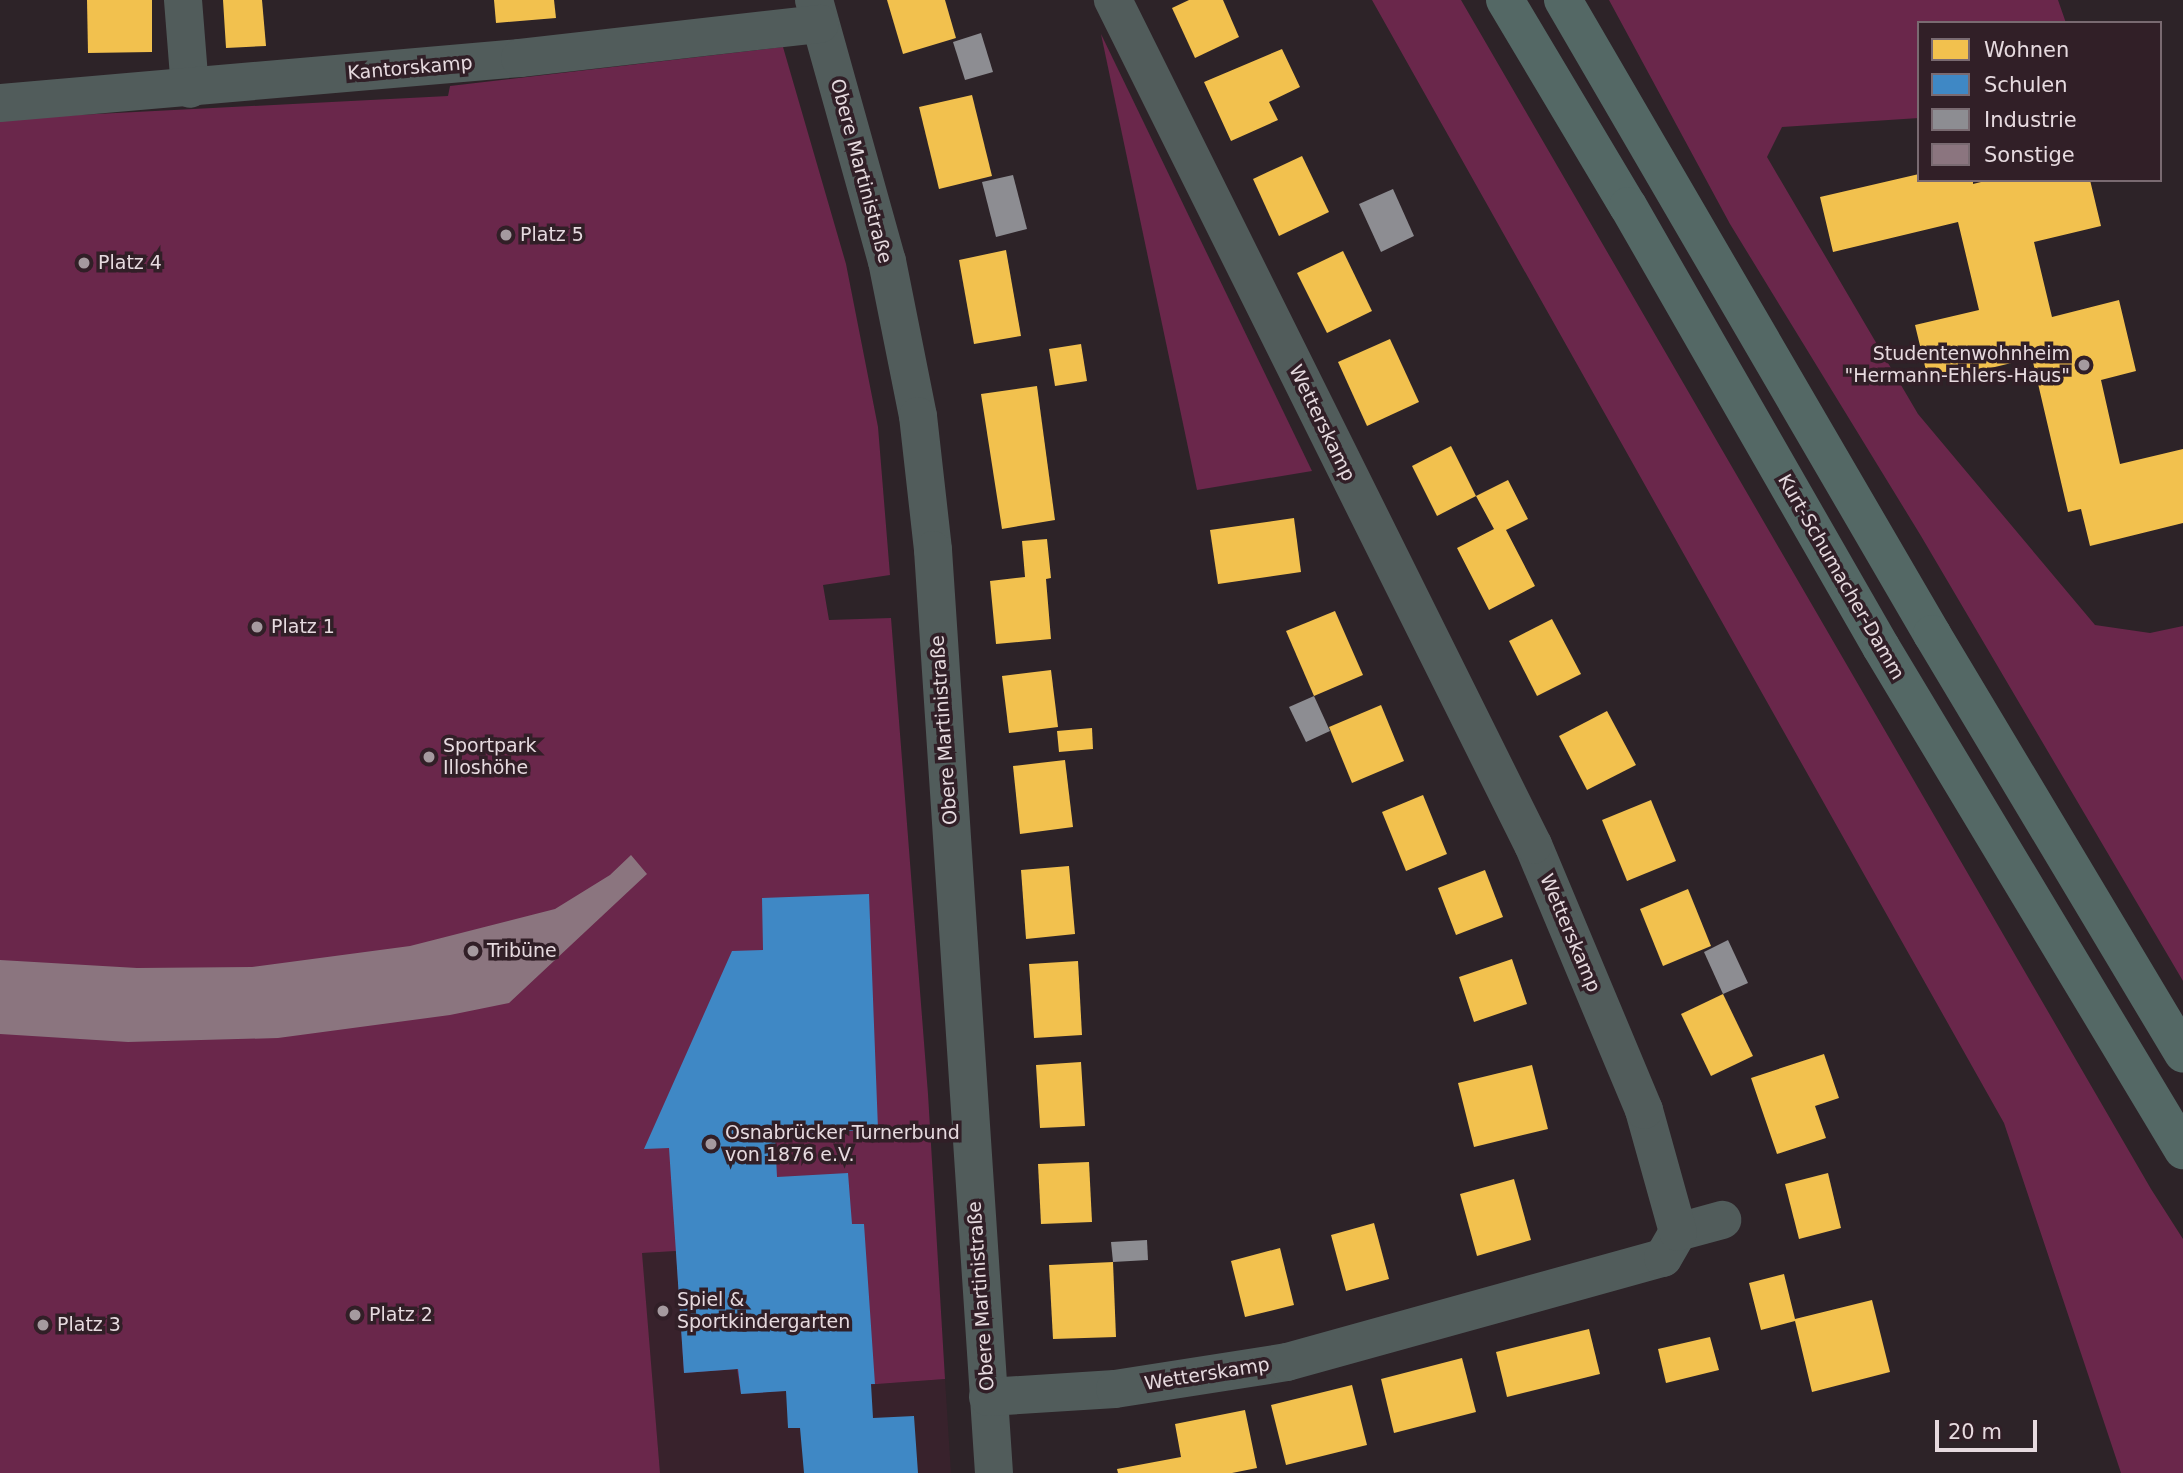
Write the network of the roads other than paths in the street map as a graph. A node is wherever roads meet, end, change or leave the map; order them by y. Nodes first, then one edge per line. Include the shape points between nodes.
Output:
1 (183, 0) edge
2 (1113, 0) edge
3 (1505, 0) edge
4 (1563, 0) edge
5 (817, 12) edge
6 (190, 89) junction
7 (0, 103) edge
8 (2183, 1054) edge
9 (2183, 1150) edge
10 (1722, 1220) dead end
11 (1678, 1232) junction
12 (988, 1397) junction
13 (994, 1473) edge

1 - 6 street
2 - 11 street, Wetterskamp via 1533,845 1644,1110
3 - 9 main road, Kurt-Schumacher-Damm via 1881,647
4 - 8 main road
5 - 6 street, Kantorskamp via 520,58
5 - 12 street, Obere Martinistraße via 887,261 918,416 933,550
6 - 7 street, Kantorskamp
10 - 11 street
11 - 12 street, Wetterskamp via 1663,1258 1287,1362 1115,1388
12 - 13 street, Obere Martinistraße

